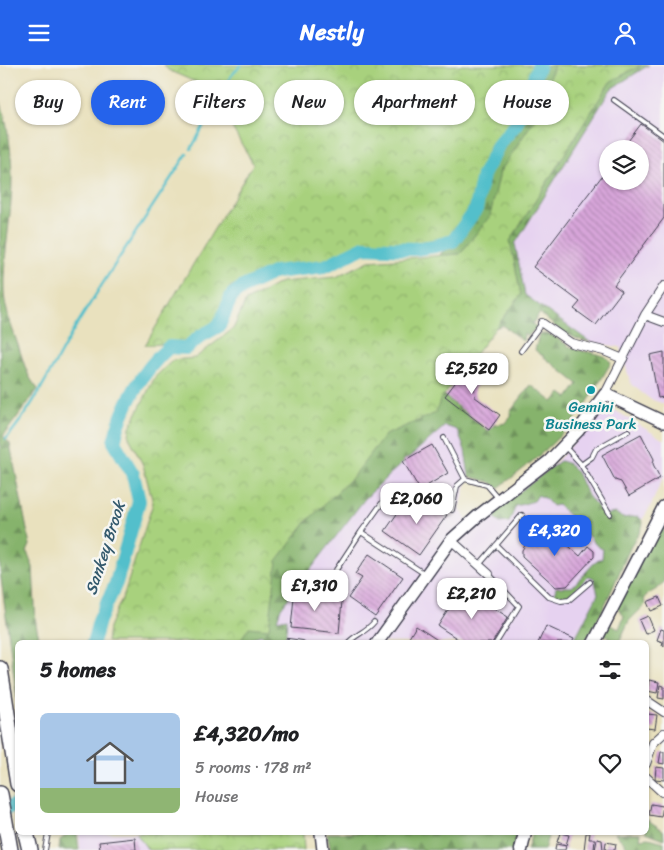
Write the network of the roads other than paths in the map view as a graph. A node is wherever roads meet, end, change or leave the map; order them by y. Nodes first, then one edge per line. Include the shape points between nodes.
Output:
1 (614, 100) dead end
2 (664, 136) edge
3 (664, 286) edge
4 (645, 315) junction
5 (664, 322) edge
6 (542, 323) joint
7 (521, 351) dead end
8 (623, 359) junction
9 (605, 394) junction
10 (664, 423) edge
11 (628, 431) dead end
12 (444, 437) dead end
13 (564, 446) junction
14 (581, 465) junction
15 (464, 479) junction
16 (387, 497) dead end
17 (499, 499) junction
18 (664, 507) edge
19 (452, 510) dead end
20 (610, 514) dead end
21 (522, 515) dead end
22 (361, 532) junction
23 (451, 540) junction
24 (496, 545) junction
25 (479, 565) junction
26 (334, 573) dead end
27 (425, 574) junction
28 (489, 575) joint
29 (590, 582) dead end
30 (374, 622) dead end
31 (352, 640) edge
32 (379, 640) edge
33 (498, 640) edge
34 (596, 640) edge
35 (0, 669) edge
36 (649, 702) edge
37 (664, 712) edge
38 (664, 733) edge
39 (14, 740) edge
40 (649, 754) edge
41 (649, 780) edge
42 (662, 792) dead end
43 (1, 799) edge
44 (26, 835) edge
45 (48, 835) edge
46 (321, 835) edge
47 (524, 835) edge
48 (10, 850) edge
49 (30, 850) edge
50 (45, 850) edge
51 (323, 850) edge
52 (521, 850) edge

1 - 2 lane
3 - 4 street
4 - 5 street
4 - 8 street
6 - 7 lane
6 - 8 street via 571,343
8 - 9 street
9 - 10 street
9 - 13 street
11 - 14 lane via 596,449 592,457
12 - 15 lane
13 - 14 lane
13 - 17 street via 537,472
14 - 20 lane
15 - 17 lane via 487,485
15 - 19 lane via 457,486
16 - 22 lane
17 - 23 street
18 - 34 main road
21 - 24 lane
22 - 26 lane
22 - 27 lane
23 - 25 street
23 - 27 street
24 - 25 lane
24 - 29 lane via 549,597 569,600
25 - 28 street
27 - 32 street
28 - 33 lane via 519,606
30 - 31 lane
35 - 39 highway
36 - 37 street
38 - 40 street via 653,743
41 - 42 street
43 - 48 highway
44 - 49 highway
45 - 50 lane
46 - 51 street
47 - 52 main road

